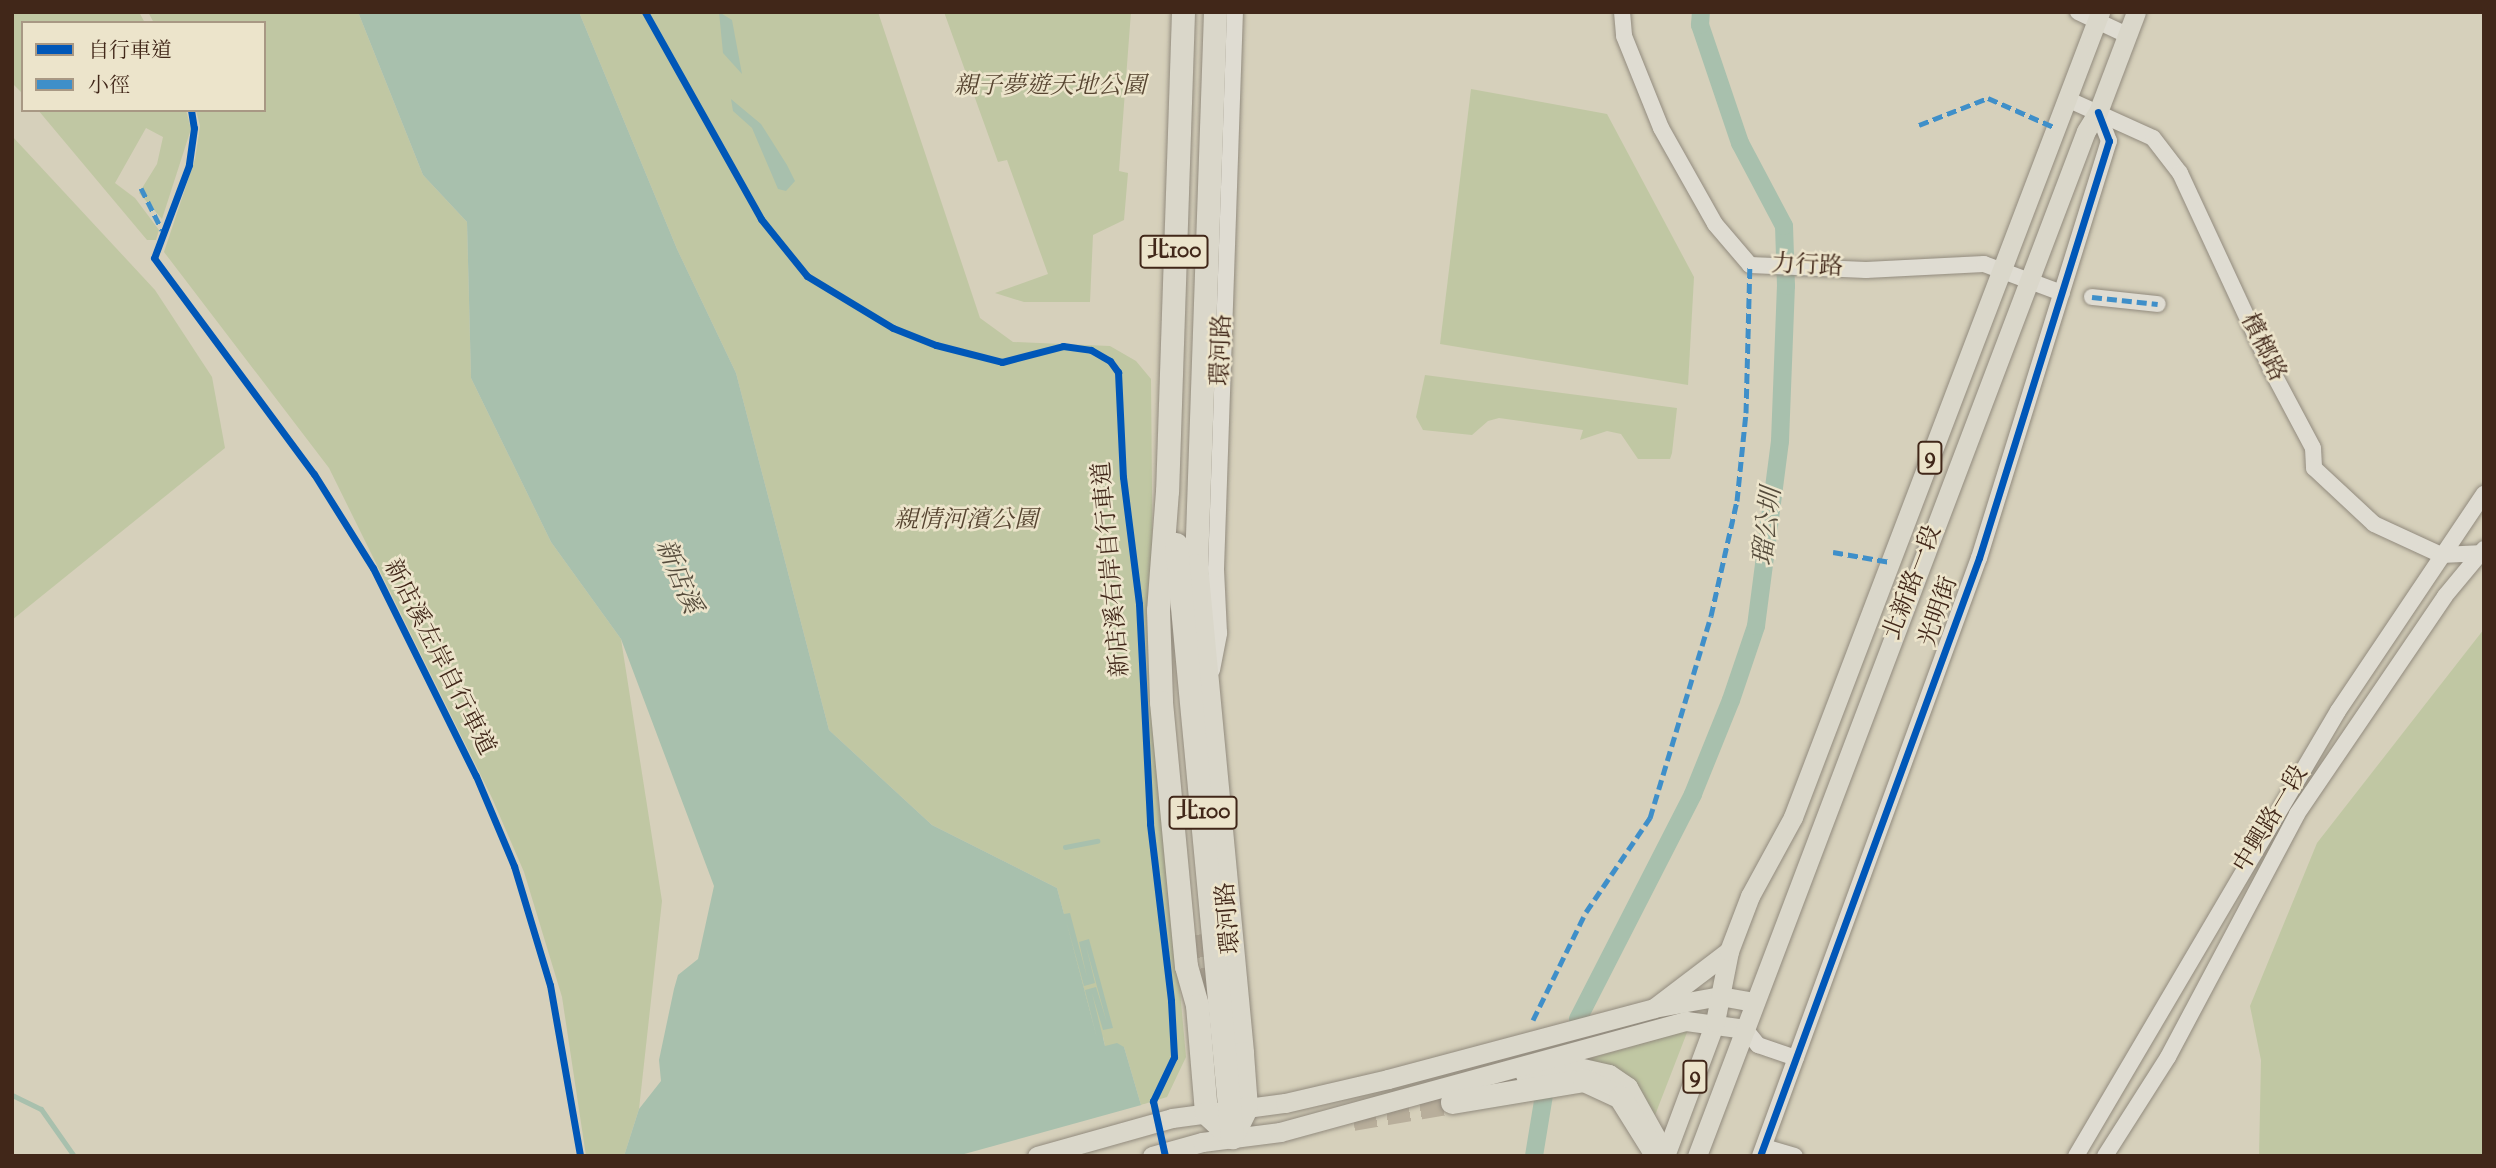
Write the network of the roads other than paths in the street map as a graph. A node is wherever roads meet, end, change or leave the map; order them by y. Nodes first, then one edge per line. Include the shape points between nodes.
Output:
1 (1183, 12) edge
2 (1214, 12) edge
3 (1235, 12) edge
4 (1622, 12) edge
5 (2078, 12) edge
6 (2136, 12) edge
7 (2097, 18) edge
8 (2127, 35) junction
9 (2067, 99) junction
10 (2098, 112) junction
11 (2002, 269) junction
12 (2029, 280) junction
13 (2062, 293) junction
14 (2092, 297) dead end
15 (2158, 304) dead end
16 (1167, 491) junction
17 (2484, 494) edge
18 (2482, 552) edge
19 (2441, 555) junction
20 (1162, 568) junction
21 (1209, 686) junction
22 (1199, 934) tunnel mouth
23 (1729, 951) junction
24 (1720, 996) junction
25 (1754, 1002) junction
26 (1654, 1008) junction
27 (1715, 1022) junction
28 (1745, 1029) junction
29 (1797, 1058) junction
30 (1482, 1074) junction
31 (1452, 1102) tunnel mouth
32 (1227, 1110) junction
33 (1232, 1137) junction
34 (1762, 1152) edge
35 (1037, 1156) edge
36 (1152, 1156) edge
37 (1661, 1156) edge
38 (1697, 1156) edge
39 (1795, 1156) edge
40 (2076, 1156) edge
41 (2105, 1156) edge

1 - 16 highway, 北100
2 - 21 highway, 環河路 / 北100 via 1196,565
3 - 21 street, 環河路 via 1221,399 1219,633
4 - 11 street, 力行路 via 1624,36 1661,128 1715,224 1750,265 1875,270 1984,264
5 - 7 street
6 - 8 main road, 北新路一段 / 9
7 - 8 street
7 - 9 main road, 北新路一段 / 9
8 - 10 main road, 北新路一段 / 9
9 - 10 street, 檳榔路
9 - 11 main road, 北新路一段 / 9
10 - 12 main road, 北新路一段 / 9 via 2086,131
10 - 13 street, 光明街 via 2109,141
10 - 19 street, 檳榔路 via 2153,138 2180,173 2313,448 2314,468 2374,524
11 - 12 street, 力行路
11 - 23 main road, 北新路一段 / 9 via 1793,817 1750,896
12 - 13 street, 力行路
12 - 25 main road, 北新路一段 / 9
13 - 29 street, 光明街 via 1936,685
14 - 15 street
16 - 20 highway, 北100
16 - 32 highway, 北100 via 1191,676
17 - 19 street, 中興路一段
18 - 19 street, 檳榔路
18 - 41 street, 中興路一段 via 2445,596 2428,628 2297,814 2168,1056
19 - 40 street, 中興路一段 via 2242,867 2143,1048
20 - 22 highway via 1178,674
20 - 32 highway, 北100 via 1158,610 1161,702 1186,966
21 - 32 highway, 環河路 / 北100
23 - 24 main road, 北新路一段 / 9
23 - 26 main road
24 - 25 main road
24 - 26 main road
24 - 27 main road, 北新路一段 / 9
25 - 28 main road, 北新路一段 / 9
26 - 32 main road via 1388,1079
27 - 28 main road
27 - 30 main road via 1686,1021
27 - 37 main road, 北新路一段 / 9
28 - 29 street via 1758,1045
28 - 38 main road, 北新路一段 / 9
29 - 34 street, 光明街
30 - 33 main road via 1280,1132
30 - 37 main road via 1518,1076 1593,1067 1628,1087 1657,1137
31 - 37 highway via 1584,1080 1620,1097
32 - 33 highway
32 - 33 highway
32 - 35 main road via 1172,1118
33 - 36 main road
34 - 39 street

